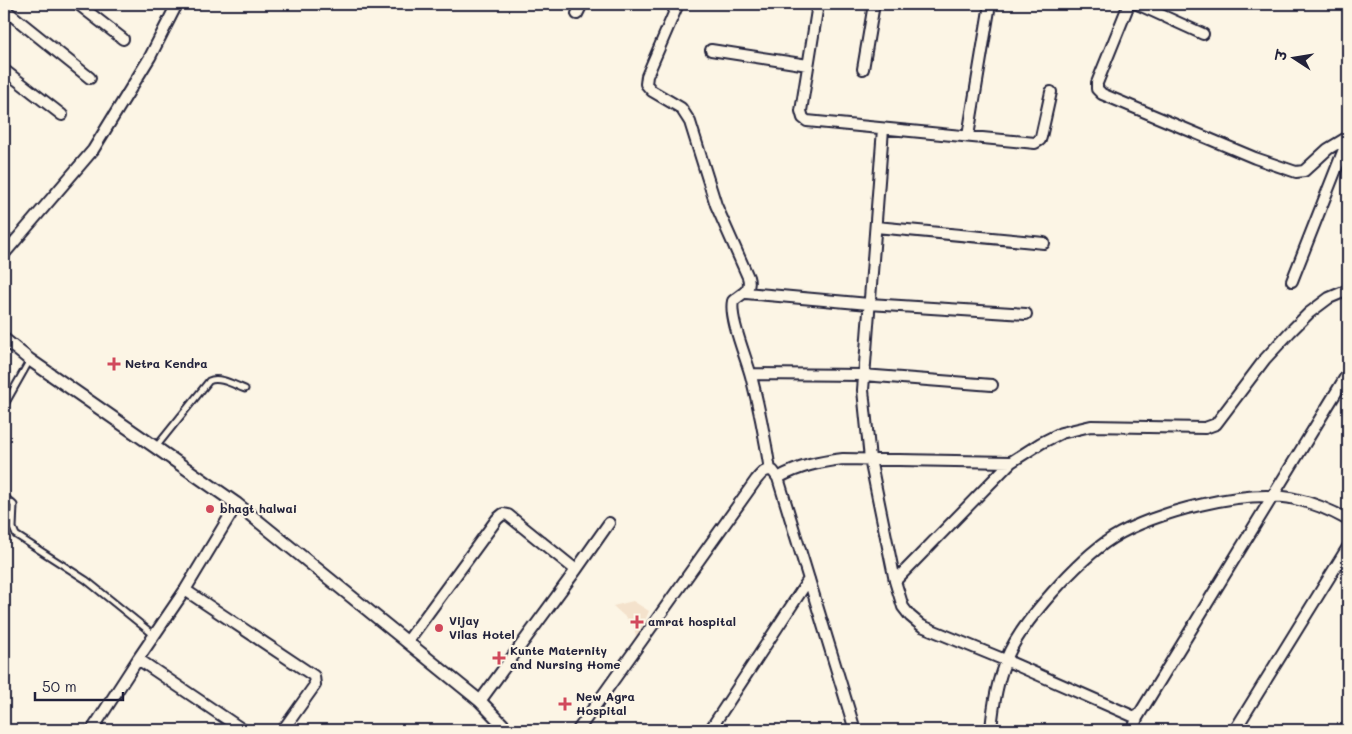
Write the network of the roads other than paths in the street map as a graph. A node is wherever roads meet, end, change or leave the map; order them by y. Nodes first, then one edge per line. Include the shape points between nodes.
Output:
1 (78, 4) edge
2 (177, 4) edge
3 (582, 4) edge
4 (678, 4) edge
5 (818, 4) edge
6 (874, 4) edge
7 (990, 4) edge
8 (1130, 4) edge
9 (1137, 4) edge
10 (4, 9) edge
11 (577, 14) dead end
12 (1203, 34) dead end
13 (122, 39) dead end
14 (711, 50) dead end
15 (808, 65) junction
16 (863, 69) dead end
17 (4, 70) edge
18 (90, 78) dead end
19 (1051, 92) dead end
20 (62, 115) dead end
21 (884, 128) junction
22 (968, 136) junction
23 (1348, 138) edge
24 (876, 226) junction
25 (1044, 243) dead end
26 (4, 254) edge
27 (1292, 281) dead end
28 (1348, 290) edge
29 (746, 292) junction
30 (869, 304) junction
31 (1026, 314) dead end
32 (4, 339) edge
33 (30, 360) junction
34 (1348, 373) edge
35 (751, 374) junction
36 (863, 375) junction
37 (992, 385) dead end
38 (245, 389) dead end
39 (4, 406) edge
40 (156, 447) junction
41 (870, 459) junction
42 (1011, 462) junction
43 (770, 470) junction
44 (778, 478) junction
45 (4, 496) edge
46 (1272, 496) junction
47 (237, 504) junction
48 (1348, 520) edge
49 (609, 523) dead end
50 (1348, 548) edge
51 (576, 570) junction
52 (809, 579) junction
53 (895, 580) junction
54 (185, 590) junction
55 (154, 635) junction
56 (407, 642) junction
57 (138, 659) junction
58 (1006, 660) junction
59 (480, 701) junction
60 (1137, 718) junction
61 (92, 730) edge
62 (243, 730) edge
63 (283, 730) edge
64 (508, 730) edge
65 (578, 730) edge
66 (710, 730) edge
67 (855, 730) edge
68 (991, 730) edge
69 (1133, 730) edge
70 (1235, 730) edge

1 - 13 street
2 - 26 street via 150,57 93,150
3 - 11 street
4 - 29 street via 646,84 681,108 690,122 716,205 748,277 750,285
5 - 15 street
6 - 16 street
7 - 22 street
8 - 23 street via 1097,83 1102,94 1296,172 1304,171 1328,149
9 - 12 street
10 - 18 street
14 - 15 street
15 - 21 street via 801,110 804,119 815,123
17 - 20 street
19 - 22 street via 1038,142
21 - 22 street
21 - 24 street
23 - 27 street
24 - 25 street
24 - 30 street
28 - 42 street via 1309,312 1265,359 1220,420 1211,426 1075,428 1061,432
29 - 30 street
29 - 35 street via 734,302 732,312
30 - 31 street
30 - 36 street
32 - 33 street
33 - 39 lane
33 - 40 street
34 - 46 street
35 - 36 street
35 - 43 street
36 - 37 street
36 - 41 street
38 - 40 lane via 219,380 208,381
40 - 47 street
41 - 42 street
41 - 44 street via 821,461
41 - 53 street
42 - 53 street
43 - 44 street
43 - 65 street via 756,480
44 - 52 street
45 - 55 lane via 14,503 12,528 16,535 86,580
46 - 48 street via 1294,498
46 - 58 street via 1196,507 1147,521 1111,538 1068,576 1045,602 1023,628
46 - 60 street
47 - 54 street
47 - 56 street
49 - 51 street
50 - 70 street
51 - 56 street via 508,514 503,514
51 - 59 street
52 - 66 street
52 - 67 street
53 - 58 street via 903,606 922,626
54 - 55 street
54 - 63 street via 314,676 315,685
55 - 57 street
56 - 59 street
57 - 61 street
57 - 62 street
58 - 60 street
58 - 68 street
59 - 64 street
60 - 69 street

